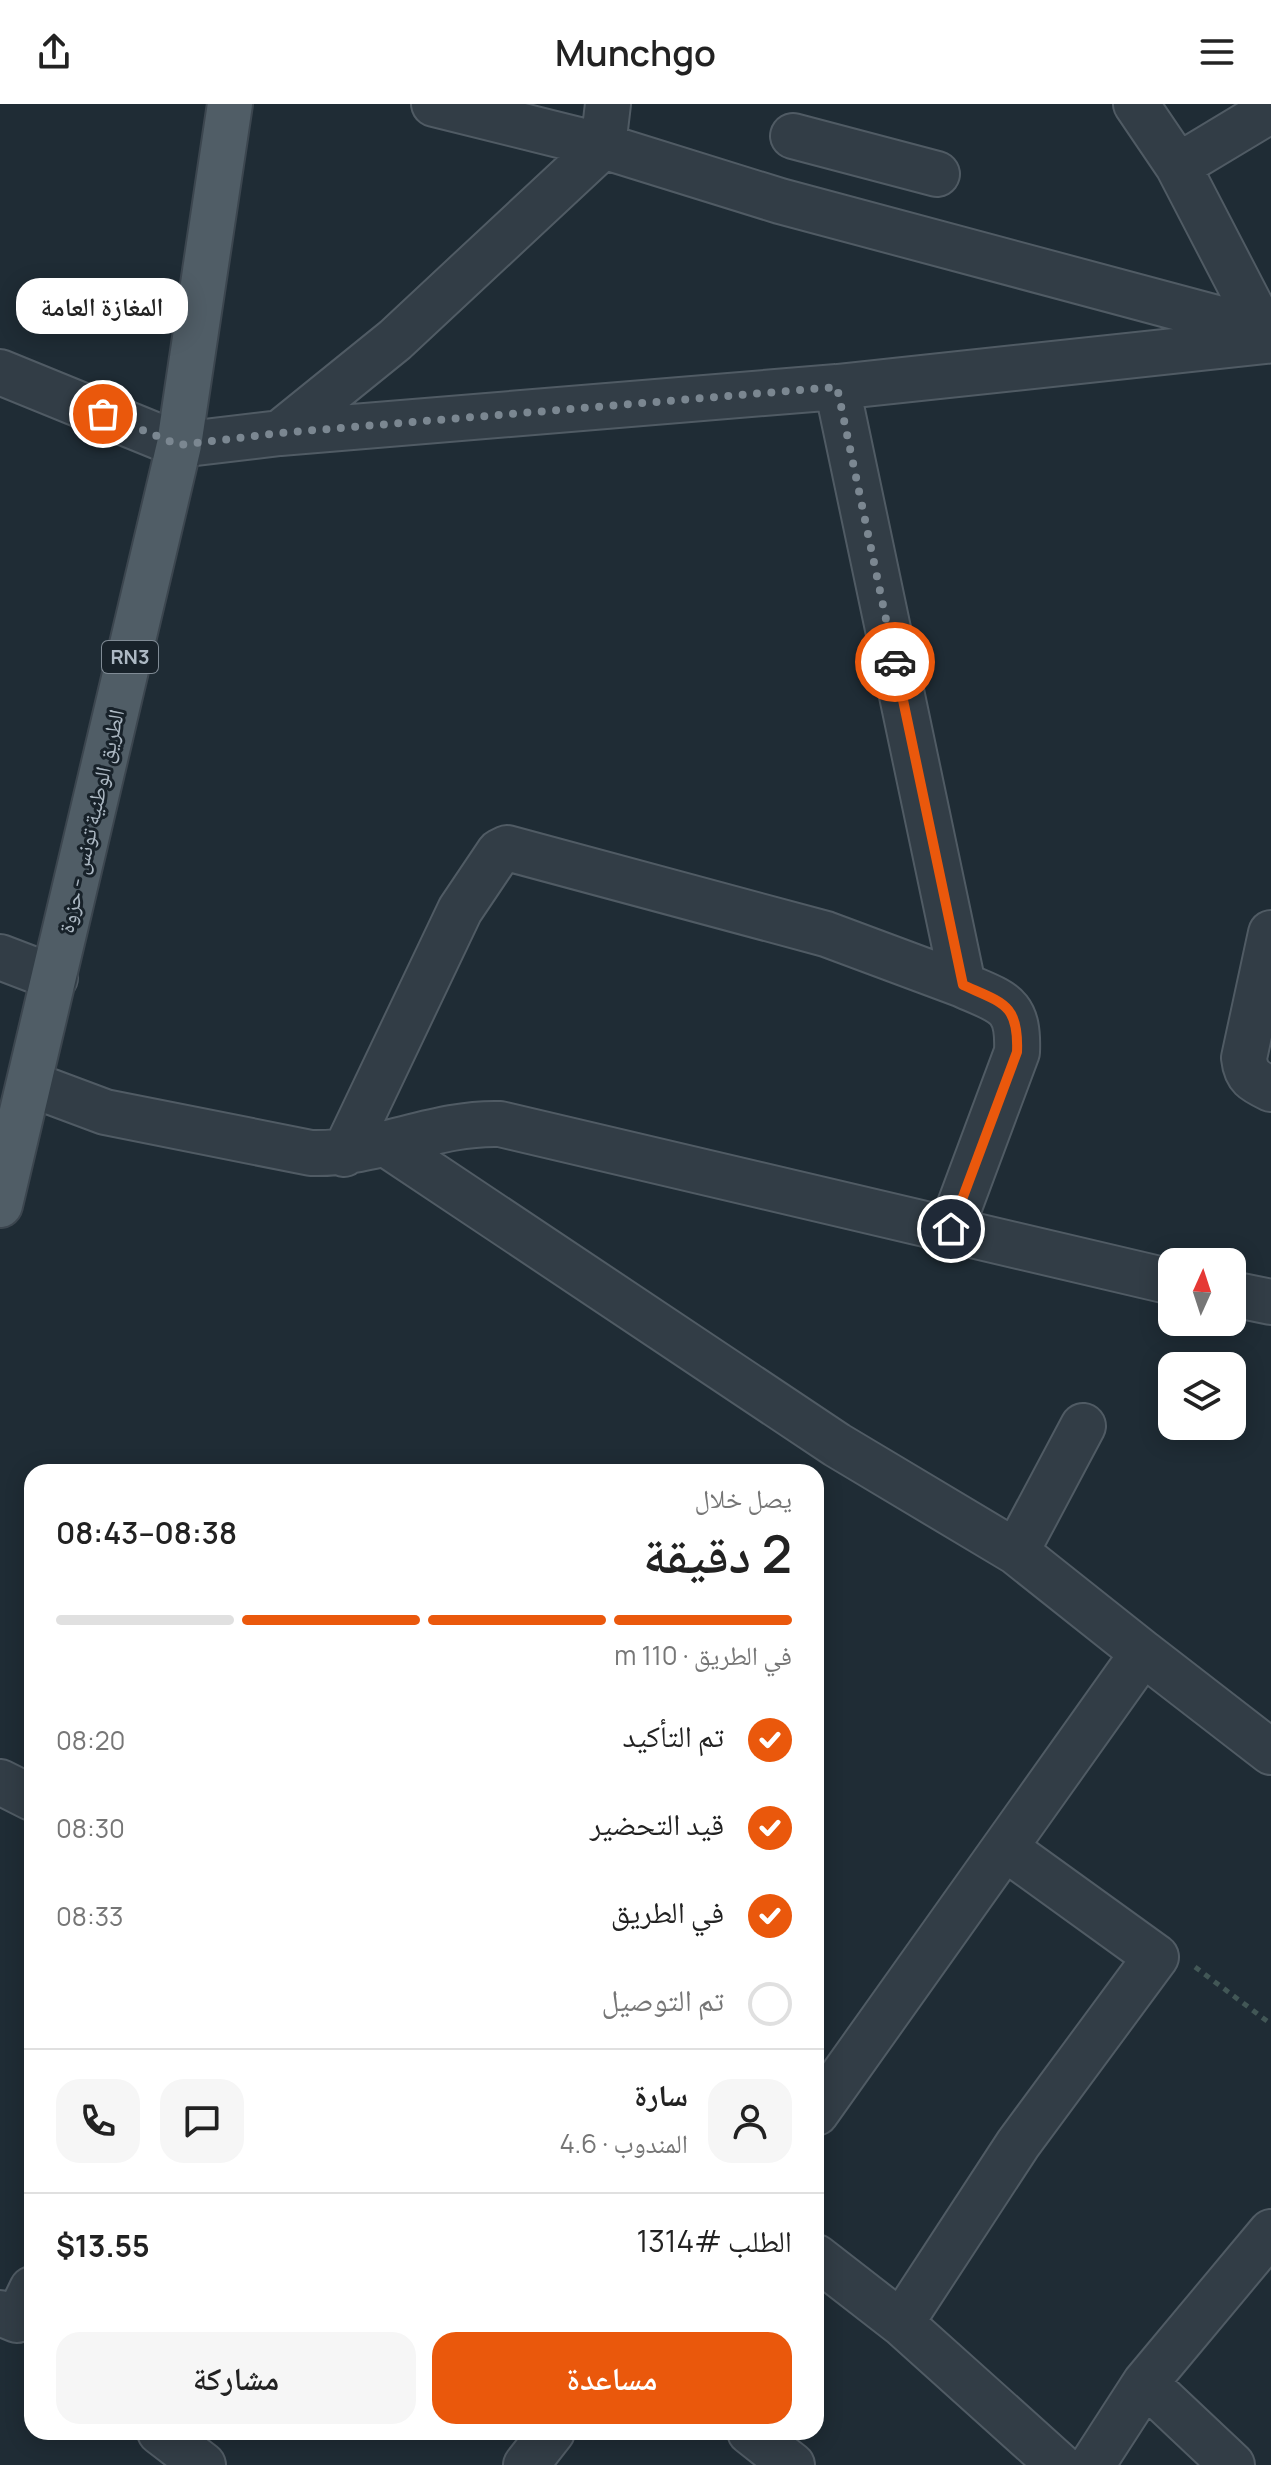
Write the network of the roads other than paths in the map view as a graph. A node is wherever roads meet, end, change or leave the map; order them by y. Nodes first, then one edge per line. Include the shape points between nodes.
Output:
1 (230, 104) edge
2 (434, 104) edge
3 (1136, 104) edge
4 (1271, 110) edge
5 (795, 120) edge
6 (606, 125) edge
7 (1178, 166) junction
8 (937, 174) dead end
9 (780, 201) junction
10 (1268, 332) edge
11 (0, 372) edge
12 (837, 387) junction
13 (280, 433) junction
14 (179, 445) junction
15 (1271, 933) edge
16 (0, 957) edge
17 (55, 978) junction
18 (963, 985) junction
19 (30, 1084) junction
20 (1271, 1089) edge
21 (386, 1144) junction
22 (344, 1154) junction
23 (0, 1205) edge
24 (951, 1229) junction
25 (1158, 1279) edge
26 (1246, 1297) edge
27 (1271, 1302) edge
28 (1083, 1426) dead end
29 (1016, 1552) junction
30 (1143, 1653) junction
31 (1271, 1752) edge
32 (0, 1782) edge
33 (24, 1794) edge
34 (1005, 1848) junction
35 (824, 2102) edge
36 (1271, 2232) edge
37 (824, 2263) edge
38 (901, 2323) junction
39 (1145, 2383) junction
40 (170, 2440) edge
41 (546, 2440) edge
42 (760, 2440) edge
43 (203, 2465) edge
44 (526, 2465) edge
45 (792, 2465) edge
46 (1059, 2465) edge
47 (1092, 2465) edge
48 (1232, 2465) edge

1 - 14 main road, الطريق الوطنية تونس - حزوة / RN3
2 - 6 street
3 - 7 street
4 - 7 street
5 - 8 street
5 - 9 street
6 - 9 street
6 - 13 street via 395,340
7 - 10 street
9 - 10 street
10 - 12 street
11 - 14 street
12 - 13 street
12 - 18 street
13 - 14 street
14 - 17 main road, الطريق الوطنية تونس - حزوة / RN3
15 - 20 street via 1244,1058 1253,1080
16 - 17 street
17 - 19 main road, الطريق الوطنية تونس - حزوة / RN3
18 - 22 street via 826,934 507,848 460,910
18 - 24 street via 1008,1006 1018,1025 1017,1052
19 - 22 street via 105,1112 311,1153
19 - 23 main road, الطريق الوطنية تونس - حزوة / RN3
21 - 22 street
21 - 24 street via 441,1128 500,1124
21 - 29 street via 837,1445
24 - 25 street
26 - 27 street
28 - 29 street
29 - 30 street
30 - 31 street
30 - 34 street
32 - 33 street
34 - 35 street
34 - 38 street via 1156,1957 1018,2144
36 - 39 street
37 - 38 street
38 - 46 street
39 - 47 street
39 - 48 street
40 - 43 street
41 - 44 street
42 - 45 street

